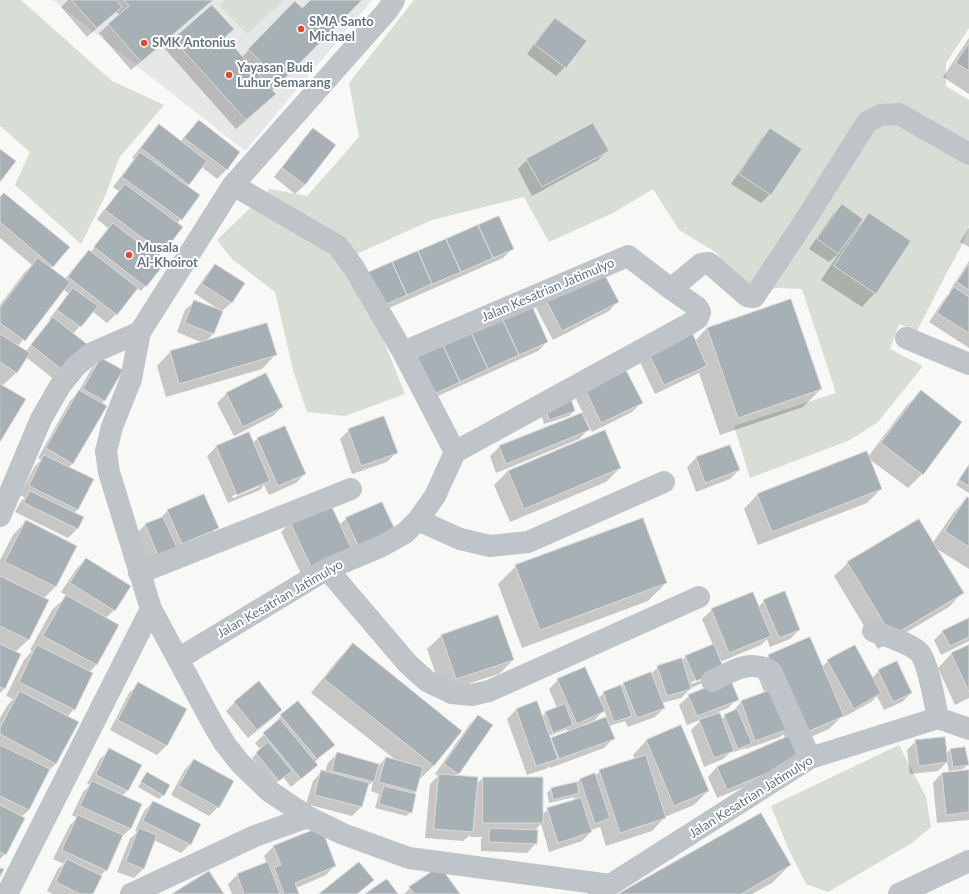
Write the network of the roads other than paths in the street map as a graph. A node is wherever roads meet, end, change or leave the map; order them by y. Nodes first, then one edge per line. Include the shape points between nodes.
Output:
1 (394, 0) edge
2 (969, 154) edge
3 (233, 185) junction
4 (671, 289) junction
5 (140, 332) junction
6 (906, 338) dead end
7 (403, 352) junction
8 (969, 364) edge
9 (455, 452) junction
10 (664, 482) dead end
11 (351, 489) dead end
12 (0, 516) edge
13 (418, 520) junction
14 (327, 569) junction
15 (139, 573) junction
16 (699, 597) dead end
17 (151, 608) junction
18 (873, 631) dead end
19 (178, 659) junction
20 (712, 681) dead end
21 (938, 718) junction
22 (969, 730) edge
23 (810, 758) junction
24 (308, 817) junction
25 (968, 863) edge
26 (605, 890) edge
27 (8, 894) edge
28 (131, 894) edge
29 (899, 894) edge

1 - 3 street
2 - 4 street via 899,114 881,115 866,122 754,296 747,296 709,263 701,264
3 - 5 street
3 - 7 street via 338,246 354,268
4 - 7 street, Jalan Kesatrian Jatimulyo via 630,257 625,256
4 - 9 street, Jalan Kesatrian Jatimulyo via 697,307 700,312 698,318
5 - 12 street via 92,353 76,366 60,386 41,419
5 - 15 street, Jalan Kesatrian Jatimulyo via 130,379 106,451 109,472
6 - 8 street
7 - 9 street
9 - 13 street, Jalan Kesatrian Jatimulyo via 435,496
10 - 13 street via 528,542 490,546 460,539
11 - 15 street
13 - 14 street, Jalan Kesatrian Jatimulyo via 405,533 382,546
14 - 16 street via 408,664 427,681 452,693 472,695 489,691
14 - 19 street, Jalan Kesatrian Jatimulyo
15 - 17 street, Jalan Kesatrian Jatimulyo
17 - 19 street, Jalan Kesatrian Jatimulyo
17 - 27 street
18 - 21 street via 920,652
19 - 24 street, Jalan Kesatrian Jatimulyo via 213,724 240,763 269,791
20 - 23 street via 745,666 761,666 771,671
21 - 22 street
21 - 23 street, Jalan Kesatrian Jatimulyo
23 - 26 street, Jalan Kesatrian Jatimulyo
24 - 26 street, Jalan Kesatrian Jatimulyo via 342,834 409,858
24 - 28 street via 255,836
25 - 29 street

